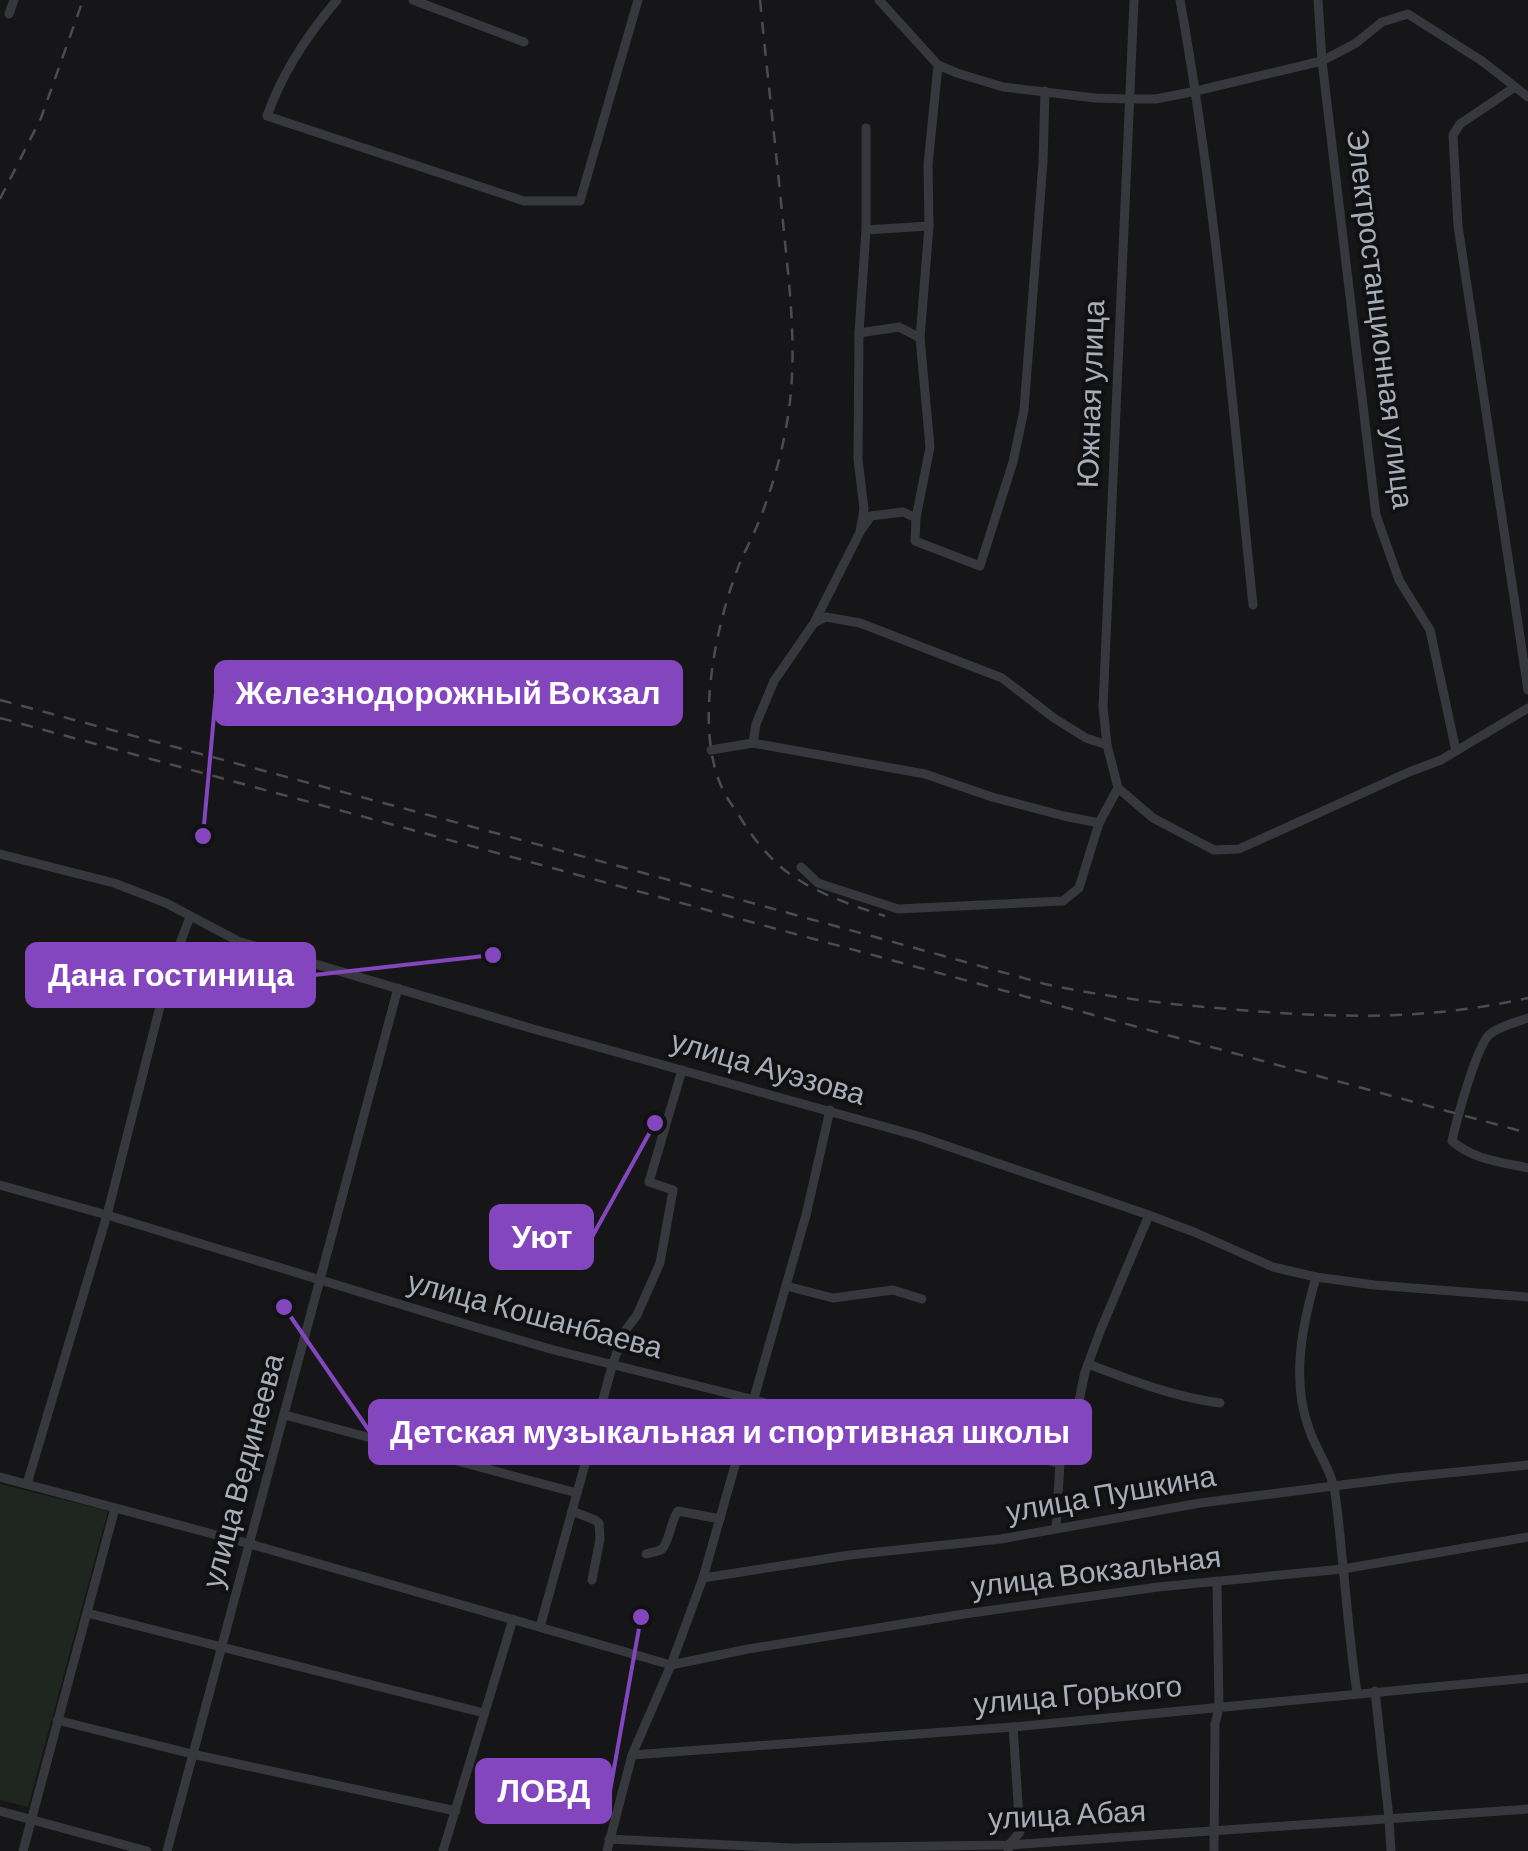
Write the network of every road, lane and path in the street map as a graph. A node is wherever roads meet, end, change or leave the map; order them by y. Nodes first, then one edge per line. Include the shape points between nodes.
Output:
1 (14, 0) edge
2 (337, 0) edge
3 (413, 0) edge
4 (638, 0) edge
5 (879, 0) edge
6 (1134, 0) edge
7 (1180, 0) edge
8 (1318, 0) edge
9 (9, 14) dead end
10 (524, 42) dead end
11 (1322, 60) junction
12 (938, 65) junction
13 (1515, 87) junction
14 (1045, 91) junction
15 (1196, 92) junction
16 (1528, 97) edge
17 (1129, 99) junction
18 (866, 128) dead end
19 (929, 226) junction
20 (866, 230) junction
21 (860, 333) junction
22 (920, 338) junction
23 (916, 518) junction
24 (860, 532) junction
25 (1253, 605) dead end
26 (814, 624) junction
27 (1528, 690) edge
28 (1528, 708) edge
29 (753, 743) junction
30 (1107, 745) junction
31 (711, 750) dead end
32 (1456, 750) junction
33 (1118, 788) junction
34 (1099, 823) junction
35 (0, 854) edge
36 (800, 866) dead end
37 (190, 916) junction
38 (398, 988) junction
39 (1528, 1018) edge
40 (682, 1070) junction
41 (830, 1110) junction
42 (1528, 1168) edge
43 (0, 1186) edge
44 (108, 1215) junction
45 (1149, 1216) junction
46 (1316, 1277) junction
47 (319, 1279) junction
48 (786, 1286) junction
49 (1528, 1297) edge
50 (922, 1299) dead end
51 (613, 1363) junction
52 (1088, 1364) junction
53 (755, 1400) junction
54 (1220, 1403) dead end
55 (285, 1415) junction
56 (1060, 1463) junction
57 (1528, 1466) edge
58 (0, 1477) edge
59 (27, 1484) junction
60 (1334, 1487) junction
61 (577, 1493) junction
62 (115, 1508) junction
63 (572, 1511) junction
64 (720, 1519) junction
65 (1056, 1529) junction
66 (1528, 1536) edge
67 (250, 1544) junction
68 (646, 1554) dead end
69 (1342, 1569) junction
70 (702, 1578) junction
71 (592, 1580) dead end
72 (1217, 1581) junction
73 (87, 1613) junction
74 (513, 1620) junction
75 (540, 1627) junction
76 (222, 1648) junction
77 (671, 1666) junction
78 (1528, 1678) edge
79 (1375, 1691) junction
80 (1357, 1693) junction
81 (1219, 1708) junction
82 (484, 1713) junction
83 (58, 1720) junction
84 (1013, 1726) junction
85 (192, 1754) junction
86 (632, 1754) junction
87 (1528, 1809) edge
88 (456, 1810) junction
89 (0, 1812) edge
90 (1389, 1818) junction
91 (32, 1820) junction
92 (1213, 1831) junction
93 (609, 1839) junction
94 (1008, 1848) edge
95 (23, 1851) edge
96 (147, 1851) edge
97 (167, 1851) edge
98 (443, 1851) edge
99 (607, 1851) edge
100 (1214, 1851) edge
101 (1391, 1851) edge

1 - 9 street
2 - 4 street via 305,42 268,116 524,201 580,201
3 - 10 street
5 - 12 street
6 - 17 street, Южная улица
7 - 15 street
8 - 11 street, Электростанционная улица
11 - 13 street via 1382,22 1408,14
11 - 15 street
11 - 32 street, Электростанционная улица via 1376,516 1399,580 1430,630
12 - 14 street via 1004,87
12 - 19 street
13 - 16 street
13 - 27 street via 1453,135 1458,226
14 - 17 street
14 - 23 street via 1024,410 980,566 915,542
15 - 17 street
15 - 25 street
17 - 30 street, Южная улица via 1103,707
18 - 20 street
19 - 20 street
19 - 22 street
20 - 21 street
21 - 22 street via 898,327
21 - 24 street
22 - 23 street via 930,447
23 - 24 street via 902,512 872,516
24 - 26 street
26 - 29 street via 774,680
26 - 30 street via 826,617 860,623 947,655 1002,678 1054,718
28 - 32 street
29 - 31 street
29 - 34 street via 925,774
30 - 33 street, Южная улица
32 - 33 street via 1240,848 1214,850 1154,818
33 - 34 street
34 - 36 street via 1079,888 1063,901 898,909 818,883
35 - 37 street, улица Ауэзова via 114,884
37 - 38 street, улица Ауэзова via 238,941
37 - 44 street via 168,975
38 - 40 street, улица Ауэзова
38 - 47 street, улица Вединеева
39 - 42 street via 1488,1034 1452,1141 1481,1158
40 - 41 street, улица Ауэзова
40 - 51 street via 650,1182 673,1190 660,1263
41 - 45 street, улица Ауэзова
41 - 48 street
43 - 44 street, улица Кошанбаева
44 - 47 street, улица Кошанбаева
44 - 59 street
45 - 46 street, улица Ауэзова via 1272,1267
45 - 52 street
46 - 49 street, улица Ауэзова
46 - 60 street via 1300,1349 1301,1389 1308,1427
47 - 51 street, улица Кошанбаева
47 - 55 street, улица Вединеева
48 - 50 street via 834,1298 892,1290
48 - 53 street
51 - 53 street, улица Кошанбаева
51 - 61 street
52 - 54 street
52 - 56 street
53 - 56 street, улица Кошанбаева via 946,1457 1000,1450
53 - 64 street
55 - 61 street
55 - 67 street, улица Вединеева
56 - 65 street
57 - 60 street, улица Пушкина
58 - 59 street
59 - 62 street
60 - 65 street, улица Пушкина via 1200,1502
60 - 69 street
61 - 63 street
62 - 67 street
62 - 73 street
63 - 71 street via 599,1524
63 - 75 street
64 - 68 street via 678,1511 664,1548
64 - 70 street
65 - 70 street, улица Пушкина
66 - 69 street, улица Вокзальная
67 - 74 street
67 - 76 street, улица Вединеева
69 - 72 street, улица Вокзальная
69 - 80 street
70 - 77 street
72 - 77 street, улица Вокзальная via 964,1614
72 - 81 street
73 - 76 street
73 - 83 street
74 - 75 street
74 - 82 street
75 - 77 street
76 - 82 street
76 - 85 street, улица Вединеева
77 - 86 street
78 - 79 street, улица Горького
79 - 80 street, улица Горького
79 - 90 street
80 - 81 street, улица Горького
81 - 84 street, улица Горького
81 - 92 street
82 - 88 street
83 - 85 street
83 - 91 street
84 - 86 street, улица Горького
84 - 94 street via 1020,1832
85 - 88 street
85 - 97 street, улица Вединеева
86 - 93 street
87 - 90 street, улица Абая
88 - 98 street
89 - 91 street
90 - 92 street, улица Абая
90 - 101 street
91 - 95 street
91 - 96 street
92 - 94 street, улица Абая
92 - 100 street
93 - 94 street, улица Абая
93 - 99 street

